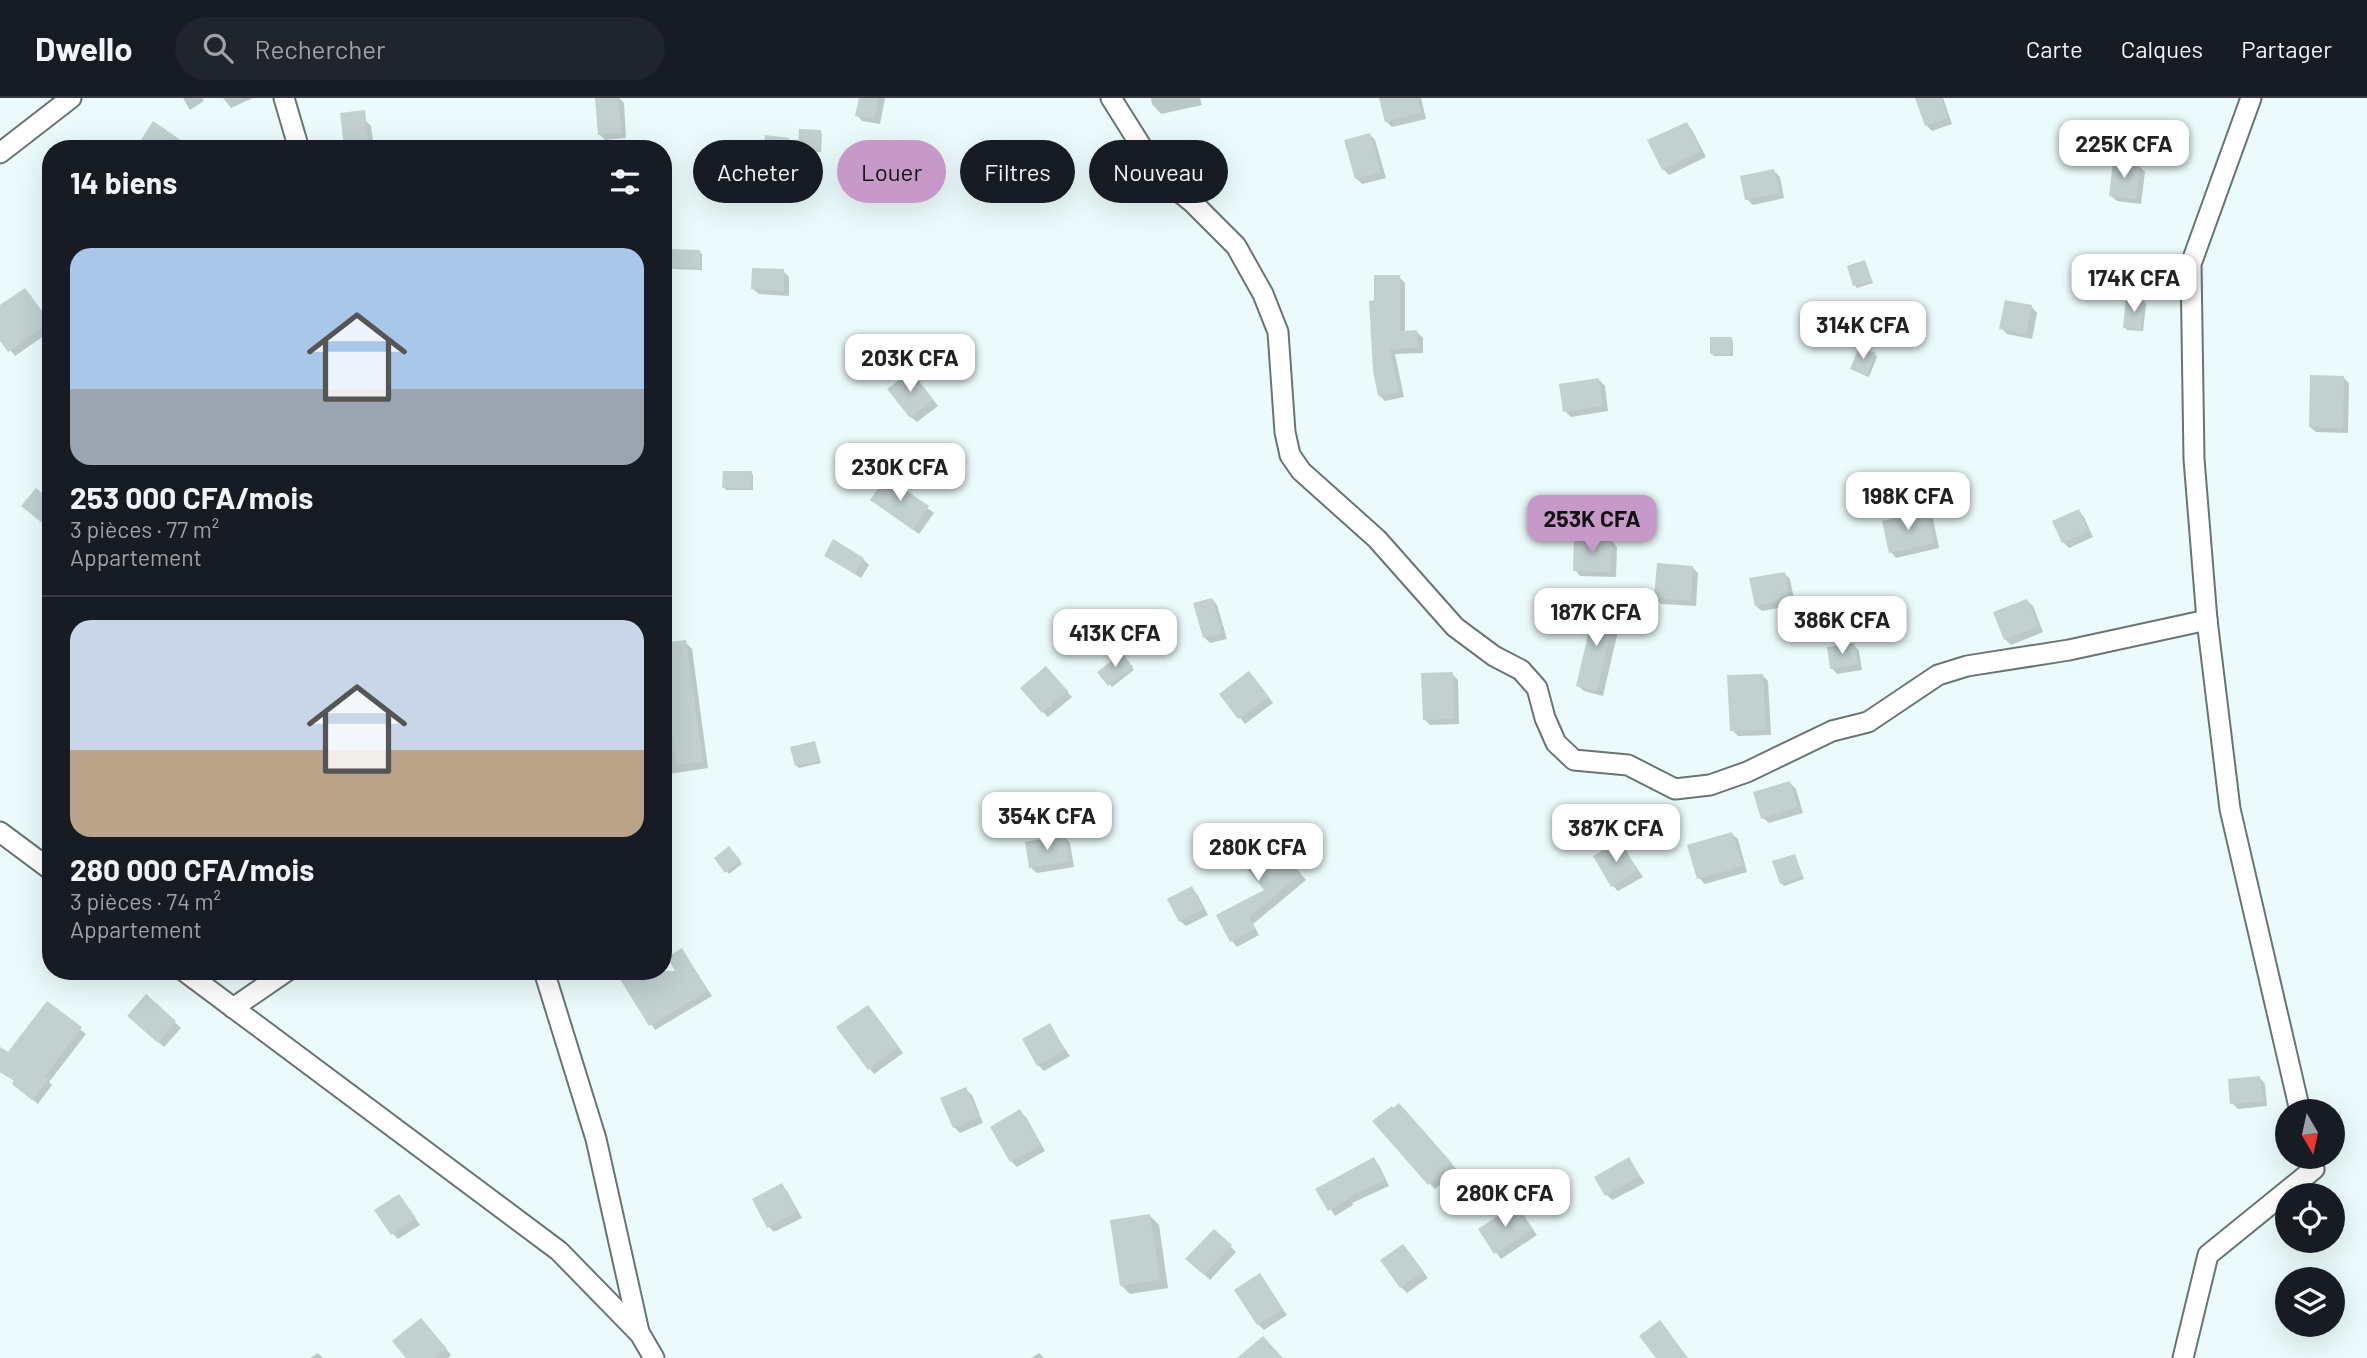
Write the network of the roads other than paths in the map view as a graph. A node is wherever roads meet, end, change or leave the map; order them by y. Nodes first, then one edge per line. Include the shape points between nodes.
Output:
1 (71, 98) edge
2 (284, 98) edge
3 (1111, 98) edge
4 (2251, 98) edge
5 (296, 140) edge
6 (0, 153) edge
7 (2207, 620) junction
8 (0, 832) edge
9 (42, 863) edge
10 (196, 980) edge
11 (274, 980) edge
12 (547, 980) edge
13 (233, 1008) junction
14 (2297, 1099) edge
15 (2314, 1169) edge
16 (640, 1334) junction
17 (654, 1358) edge
18 (2183, 1358) edge

1 - 6 street
2 - 5 street
3 - 7 street via 1160,176 1236,246 1263,294 1278,332 1285,432 1295,463 1377,539 1455,627 1521,670 1537,688 1556,743 1574,760 1628,765 1675,789 1710,785 1832,731 1868,722 1938,675
4 - 7 street via 2191,264 2194,458
7 - 14 street via 2230,810
8 - 9 street
10 - 13 street
11 - 13 street
12 - 16 street via 596,1139
13 - 16 street via 559,1251
15 - 18 street via 2208,1255
16 - 17 street

